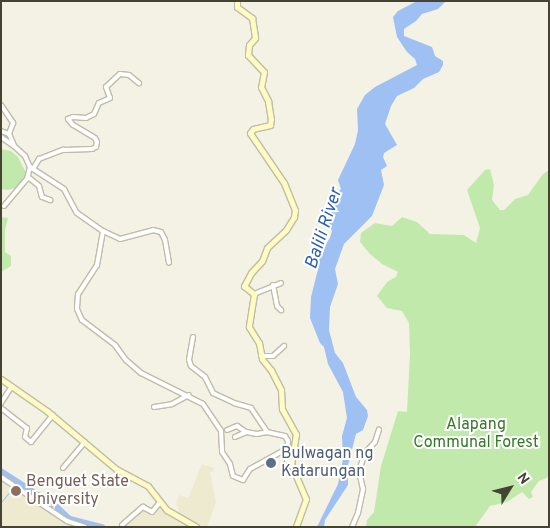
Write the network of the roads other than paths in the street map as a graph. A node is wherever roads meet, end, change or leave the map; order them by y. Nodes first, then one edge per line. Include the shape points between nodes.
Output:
1 (237, 1) edge
2 (138, 83) dead end
3 (1, 105) edge
4 (1, 131) edge
5 (9, 134) junction
6 (1, 137) edge
7 (14, 146) junction
8 (32, 168) junction
9 (28, 176) junction
10 (50, 200) dead end
11 (4, 206) dead end
12 (103, 231) junction
13 (169, 263) dead end
14 (282, 283) dead end
15 (272, 285) junction
16 (254, 294) junction
17 (281, 310) dead end
18 (193, 337) dead end
19 (284, 346) dead end
20 (261, 356) junction
21 (1, 379) edge
22 (12, 386) junction
23 (189, 395) junction
24 (1, 403) edge
25 (154, 407) dead end
26 (1, 408) edge
27 (53, 415) junction
28 (228, 430) dead end
29 (379, 430) dead end
30 (246, 432) junction
31 (267, 432) junction
32 (234, 437) dead end
33 (85, 442) junction
34 (288, 448) junction
35 (291, 464) junction
36 (63, 468) dead end
37 (1, 477) edge
38 (160, 502) junction
39 (122, 525) dead end
40 (196, 526) edge
41 (85, 527) edge
42 (296, 527) edge
43 (352, 527) edge

1 - 16 street via 237,7 252,18 255,38 249,45 248,55 264,72 260,87 268,101 271,119 270,125 253,129 250,133 284,183 295,210 286,230 267,248 262,261 245,283 245,288
2 - 8 street via 134,78 120,74 106,87 110,98 100,102 94,114 68,119 94,138 96,147 67,149 44,157
3 - 5 street via 13,123
4 - 5 street
5 - 7 street
6 - 7 street
7 - 8 street
8 - 9 street
8 - 12 street via 64,189 77,213
9 - 10 street via 39,186 42,196
9 - 11 street
12 - 13 street via 120,238 153,230 161,232
12 - 23 street via 97,265 78,294 76,305 80,316 115,345 141,373
14 - 15 street
15 - 16 street
15 - 17 street
16 - 20 street via 249,324 259,343
18 - 31 street via 188,360 191,366 204,377 213,393 234,404 251,408
19 - 20 street via 273,356
20 - 35 street via 280,388 282,411 296,434
21 - 22 street
22 - 24 street
22 - 27 street
23 - 25 street via 172,404
23 - 34 street via 203,404 219,427 222,452 235,477 243,480 250,468
26 - 27 street via 25,426 28,431 25,439 31,442
27 - 33 street
28 - 30 street via 237,426
29 - 43 street via 359,471 363,489
30 - 31 street
30 - 32 street
31 - 34 street via 285,436
33 - 36 street
33 - 38 street via 116,469 151,488
34 - 35 street via 287,460
35 - 42 street via 306,499
37 - 41 street via 68,521
38 - 39 street via 153,511 143,507
38 - 40 street via 167,510

